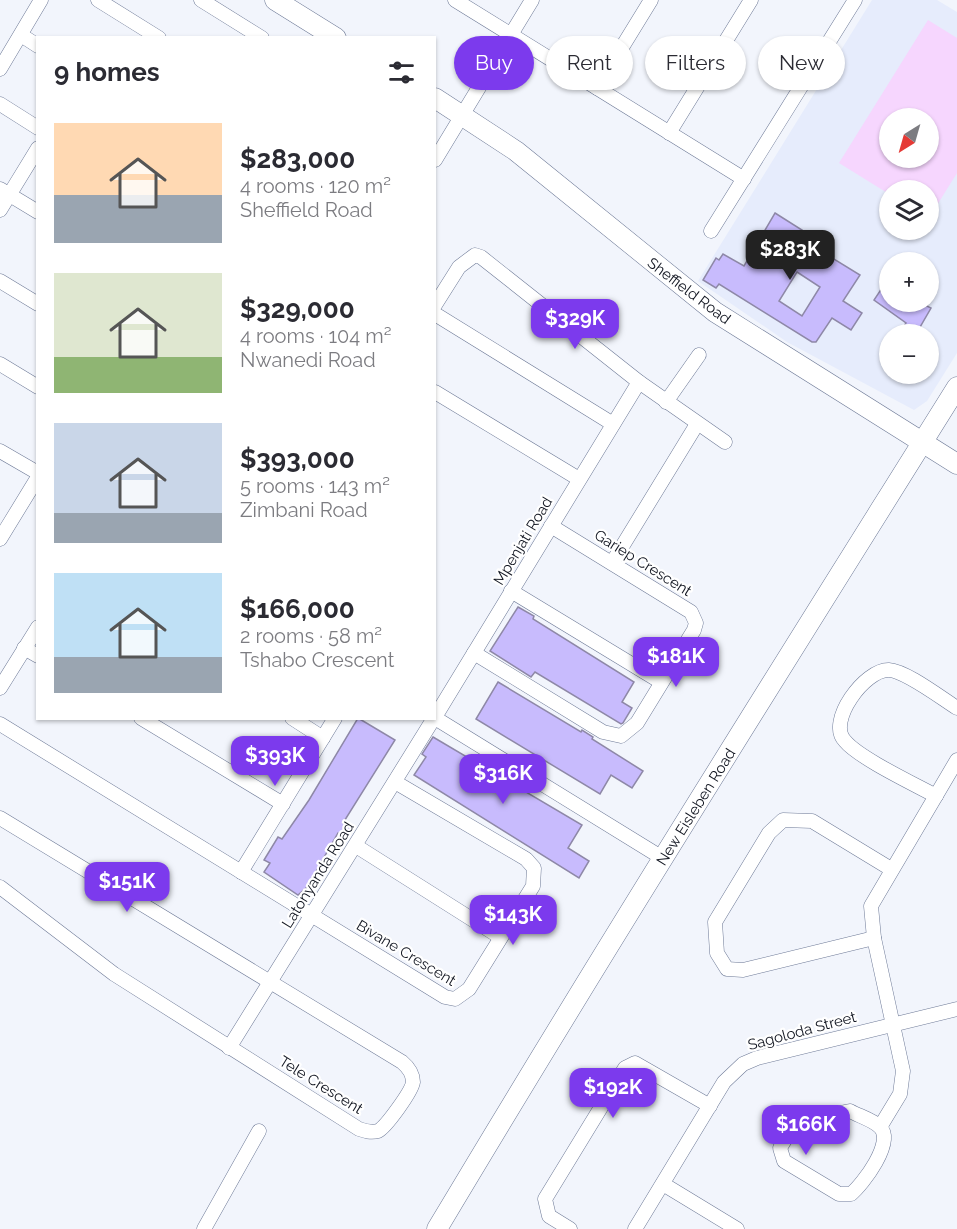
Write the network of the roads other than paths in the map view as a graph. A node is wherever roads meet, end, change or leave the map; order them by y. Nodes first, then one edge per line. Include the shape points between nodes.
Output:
1 (41, 0) edge
2 (98, 0) edge
3 (201, 0) edge
4 (275, 0) edge
5 (455, 0) edge
6 (532, 0) edge
7 (651, 0) edge
8 (751, 0) edge
9 (855, 0) edge
10 (21, 35) junction
11 (511, 35) junction
12 (156, 36) edge
13 (259, 36) edge
14 (333, 36) edge
15 (629, 36) edge
16 (36, 45) edge
17 (546, 57) edge
18 (0, 69) edge
19 (600, 90) edge
20 (436, 99) edge
21 (0, 104) edge
22 (462, 115) junction
23 (36, 127) edge
24 (669, 133) junction
25 (36, 151) edge
26 (437, 151) edge
27 (744, 179) junction
28 (5, 192) edge
29 (0, 210) edge
30 (36, 211) edge
31 (711, 231) dead end
32 (0, 281) edge
33 (36, 303) edge
34 (436, 303) edge
35 (436, 316) edge
36 (699, 355) dead end
37 (0, 364) edge
38 (639, 382) junction
39 (36, 386) edge
40 (957, 387) edge
41 (436, 393) edge
42 (666, 402) junction
43 (613, 424) junction
44 (697, 424) junction
45 (725, 442) dead end
46 (924, 442) junction
47 (0, 451) edge
48 (957, 464) edge
49 (36, 474) edge
50 (36, 478) edge
51 (579, 479) junction
52 (551, 526) junction
53 (0, 539) edge
54 (612, 563) junction
55 (511, 591) junction
56 (36, 630) edge
57 (24, 648) junction
58 (474, 653) junction
59 (36, 655) edge
60 (661, 682) junction
61 (0, 688) edge
62 (957, 708) edge
63 (436, 716) edge
64 (436, 719) edge
65 (144, 720) edge
66 (295, 720) edge
67 (334, 720) edge
68 (434, 720) edge
69 (0, 724) edge
70 (323, 738) junction
71 (957, 760) edge
72 (395, 782) junction
73 (936, 796) junction
74 (283, 804) junction
75 (0, 818) edge
76 (356, 846) junction
77 (664, 859) junction
78 (891, 869) junction
79 (242, 872) junction
80 (0, 887) edge
81 (312, 915) junction
82 (500, 937) junction
83 (873, 938) junction
84 (270, 982) junction
85 (957, 1009) edge
86 (894, 1023) junction
87 (229, 1048) junction
88 (710, 1106) junction
89 (880, 1128) junction
90 (259, 1131) dead end
91 (663, 1184) junction
92 (204, 1229) edge
93 (437, 1229) edge
94 (570, 1229) edge
95 (635, 1229) edge
96 (737, 1229) edge

1 - 10 street
2 - 12 street
3 - 13 street
4 - 14 main road
5 - 11 street
6 - 11 street
7 - 15 street
8 - 24 street
9 - 27 street
10 - 16 street
10 - 18 street
11 - 17 street
11 - 22 street
19 - 24 street
20 - 22 main road, Sheffield Road
21 - 23 street
22 - 26 street
22 - 46 main road, Sheffield Road via 563,187 715,312
24 - 27 street
25 - 28 street
27 - 31 street
28 - 29 street
28 - 30 street
32 - 33 street
34 - 38 street via 464,261 475,255 481,257
35 - 43 street
36 - 42 street
37 - 39 street
38 - 42 street
38 - 43 street, Mpenjati Road
40 - 46 main road, New Eisleben Road
41 - 51 street
42 - 44 street
43 - 51 street, Mpenjati Road
44 - 45 street
44 - 54 street
46 - 48 main road, Sheffield Road
46 - 77 main road, New Eisleben Road
47 - 49 street
50 - 53 street
51 - 52 street, Mpenjati Road
52 - 54 street, Gariep Crescent
52 - 55 street, Mpenjati Road
54 - 60 street, Gariep Crescent via 695,618 694,630
55 - 58 street, Mpenjati Road
55 - 60 street
56 - 57 street
57 - 59 street
57 - 61 street
58 - 60 street, Gariep Crescent via 612,736 629,731
58 - 63 street, Mpenjati Road
62 - 73 street via 901,674 883,670 866,679 840,719 840,733 852,747
64 - 77 street
65 - 74 street
66 - 70 street
67 - 70 street
68 - 72 street, Latonyanda Road
69 - 79 street
70 - 74 street
71 - 73 street
72 - 76 street, Latonyanda Road
72 - 82 street, Bivane Crescent via 534,868 533,886
73 - 78 street
74 - 79 street
75 - 84 street
76 - 81 street, Latonyanda Road
76 - 82 street
77 - 93 main road, New Eisleben Road via 580,989
78 - 83 street via 871,906
78 - 83 street via 812,821 783,820 769,832 715,922 717,953 727,969 743,970
79 - 81 street
80 - 87 street via 114,974
81 - 82 street, Bivane Crescent via 450,999 466,993
81 - 84 street, Latonyanda Road
83 - 86 street
84 - 87 street, Latonyanda Road
84 - 87 street, Tele Crescent via 402,1062 413,1078 412,1087 381,1129 371,1132 359,1129
85 - 86 street, Sagoloda Street
86 - 88 street, Sagoloda Street via 743,1064 724,1082
86 - 89 street via 903,1071 900,1094
88 - 91 street, Sagoloda Street
88 - 94 street via 635,1063 625,1068 545,1199 549,1216
89 - 89 street via 884,1135 882,1149 861,1186 851,1194 839,1194 784,1161 780,1148 788,1133 801,1122 850,1111
90 - 92 street
91 - 95 street, Sagoloda Street
91 - 96 street

